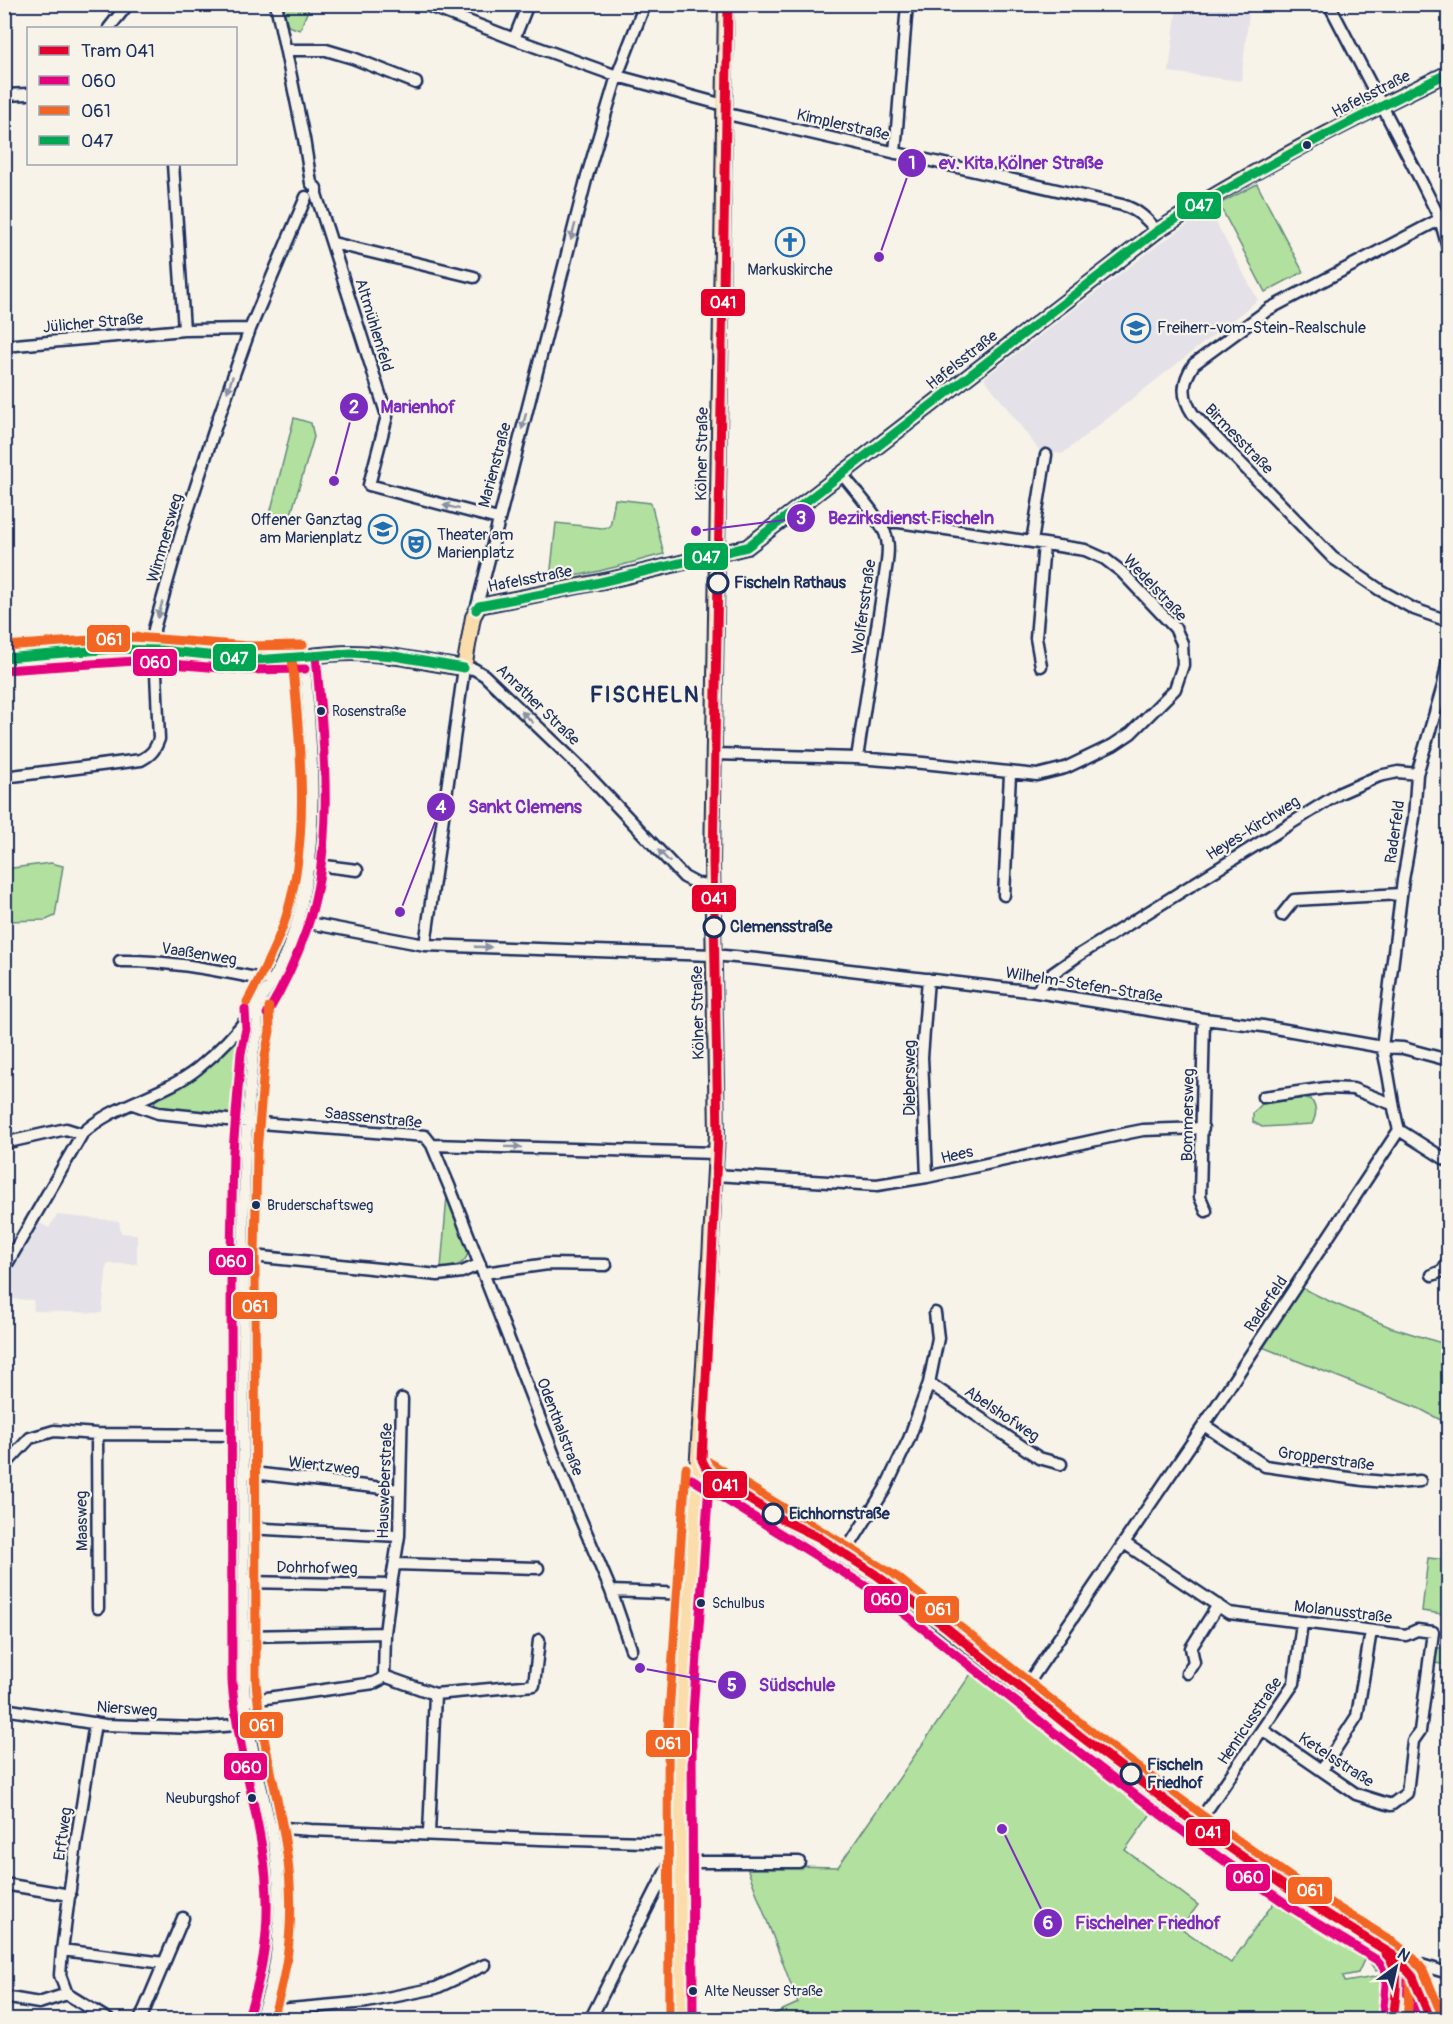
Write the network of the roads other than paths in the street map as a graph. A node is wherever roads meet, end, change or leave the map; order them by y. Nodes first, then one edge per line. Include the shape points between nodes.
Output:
1 (128, 4) edge
2 (276, 4) edge
3 (424, 4) edge
4 (528, 4) edge
5 (645, 4) edge
6 (726, 4) edge
7 (907, 4) edge
8 (1329, 4) edge
9 (110, 27) edge
10 (514, 39) junction
11 (286, 50) junction
12 (1449, 73) edge
13 (617, 76) junction
14 (416, 83) dead end
15 (27, 94) edge
16 (4, 95) edge
17 (1383, 107) junction
18 (724, 109) junction
19 (895, 153) junction
20 (173, 165) edge
21 (311, 192) junction
22 (1444, 217) edge
23 (1157, 231) junction
24 (333, 243) junction
25 (1449, 248) edge
26 (474, 278) dead end
27 (249, 328) junction
28 (184, 330) junction
29 (4, 346) edge
30 (1046, 454) dead end
31 (842, 474) junction
32 (498, 519) junction
33 (878, 522) junction
34 (1032, 542) junction
35 (1044, 544) junction
36 (717, 554) junction
37 (476, 610) junction
38 (1449, 621) edge
39 (155, 649) junction
40 (304, 657) junction
41 (4, 658) edge
42 (1449, 659) edge
43 (1041, 666) dead end
44 (464, 668) junction
45 (1446, 686) edge
46 (714, 754) junction
47 (857, 758) junction
48 (1010, 774) junction
49 (1418, 774) junction
50 (4, 777) edge
51 (309, 864) junction
52 (357, 870) dead end
53 (712, 885) junction
54 (1401, 894) junction
55 (1004, 895) dead end
56 (1282, 915) dead end
57 (298, 921) junction
58 (425, 945) junction
59 (713, 955) junction
60 (120, 961) dead end
61 (928, 979) junction
62 (273, 981) junction
63 (1036, 992) junction
64 (257, 1008) junction
65 (1204, 1019) junction
66 (1382, 1047) junction
67 (1449, 1060) edge
68 (1263, 1097) dead end
69 (133, 1104) junction
70 (1392, 1104) junction
71 (247, 1122) junction
72 (1203, 1128) junction
73 (1399, 1130) junction
74 (82, 1134) junction
75 (4, 1143) edge
76 (432, 1146) junction
77 (716, 1153) junction
78 (1449, 1161) edge
79 (715, 1175) junction
80 (927, 1177) junction
81 (1206, 1211) dead end
82 (243, 1255) junction
83 (1449, 1262) edge
84 (606, 1266) dead end
85 (4, 1269) edge
86 (482, 1269) junction
87 (1432, 1275) dead end
88 (935, 1313) dead end
89 (929, 1383) junction
90 (402, 1399) dead end
91 (1204, 1425) junction
92 (97, 1434) junction
93 (243, 1435) junction
94 (1061, 1464) dead end
95 (4, 1466) edge
96 (698, 1469) junction
97 (244, 1472) junction
98 (1420, 1481) dead end
99 (725, 1485) junction
100 (400, 1490) junction
101 (695, 1499) junction
102 (245, 1528) junction
103 (399, 1536) junction
104 (1124, 1543) junction
105 (843, 1556) junction
106 (395, 1564) junction
107 (538, 1568) dead end
108 (243, 1582) junction
109 (391, 1585) junction
110 (611, 1591) junction
111 (688, 1594) junction
112 (1218, 1605) junction
113 (98, 1608) dead end
114 (1302, 1623) junction
115 (1371, 1631) junction
116 (385, 1633) junction
117 (243, 1636) junction
118 (539, 1640) dead end
119 (631, 1649) dead end
120 (1187, 1673) dead end
121 (384, 1676) junction
122 (1023, 1691) junction
123 (435, 1694) junction
124 (245, 1701) junction
125 (4, 1709) edge
126 (95, 1723) junction
127 (248, 1724) junction
128 (1263, 1730) junction
129 (1416, 1736) joint
130 (1322, 1770) junction
131 (1196, 1826) junction
132 (271, 1827) junction
133 (429, 1834) junction
134 (680, 1843) junction
135 (680, 1862) junction
136 (799, 1862) dead end
137 (4, 1884) edge
138 (70, 1895) junction
139 (183, 1918) dead end
140 (62, 1950) junction
141 (1391, 1956) junction
142 (164, 1963) junction
143 (485, 1965) dead end
144 (1449, 1973) edge
145 (67, 1994) junction
146 (4, 1997) edge
147 (261, 2015) edge
148 (109, 2019) edge
149 (140, 2019) edge
150 (590, 2019) edge
151 (681, 2019) edge
152 (1395, 2019) edge

1 - 9 street
2 - 11 street, Altmühlenfeld
3 - 10 street, Kimplerstraße
4 - 10 street
5 - 13 street, Marienstraße
6 - 18 main road, Kölner Straße
7 - 19 street
8 - 17 street
10 - 13 street, Kimplerstraße
11 - 14 street via 326,50
11 - 21 street, Altmühlenfeld
12 - 17 main road, Hafelsstraße
13 - 18 street, Kimplerstraße
13 -> 32 street, Marienstraße via 587,176
15 - 16 street
17 - 22 street
17 - 23 main road, Hafelsstraße via 1256,171
18 - 19 street, Kimplerstraße
18 - 36 main road, Kölner Straße
19 - 23 street, Kimplerstraße via 1122,205 1134,209
20 - 28 street
21 - 24 street, Altmühlenfeld
21 - 27 street, Wimmersweg
22 - 25 street
22 - 38 street, Birmesstraße via 1269,309 1194,364 1183,386 1193,414 1333,558 1414,609
23 - 31 main road, Hafelsstraße
24 - 26 street, Altmühlenfeld
32 -> 24 street, Altmühlenfeld via 369,485 387,416
27 - 28 street, Jülicher Straße
27 -> 39 street, Wimmersweg via 184,523 154,628
28 - 29 street, Jülicher Straße
30 - 34 street
31 - 33 street, Wolfersstraße
31 - 36 main road, Hafelsstraße via 756,541 739,550
32 - 37 street, Marienstraße
33 - 34 street, Wedelstraße
33 - 47 street, Wolfersstraße via 887,540 887,562
34 - 35 street, Wedelstraße
35 - 43 street via 1036,638
35 - 48 street, Wedelstraße via 1085,550 1122,572 1175,628 1182,643 1183,665 1175,688 1131,733 1113,745 1057,771 1037,776
36 - 37 main road, Hafelsstraße via 588,585 490,603
36 - 46 main road, Kölner Straße
37 - 44 main road, Marienstraße
39 - 40 main road, Anrather Straße via 254,660
39 - 41 main road, Anrather Straße
39 - 50 street, Wimmersweg via 159,739 149,756
40 - 44 main road, Anrather Straße via 376,654
40 - 51 street via 313,766 314,820
42 - 45 street
53 -> 44 street, Anrather Straße via 697,884 684,877 579,766 484,675
44 - 58 street, Marienstraße
45 - 49 street
46 - 47 street, Wedelstraße
46 - 53 main road, Kölner Straße
47 - 48 street, Wedelstraße
48 - 55 street
49 - 54 street, Raderfeld
49 - 63 street, Heyes-Kirchweg via 1398,772 1379,776 1333,797 1079,955 1049,975
51 - 52 street
51 - 57 street
53 - 59 main road, Kölner Straße
54 - 56 street via 1294,900
54 - 66 street, Raderfeld
57 - 58 street
57 - 62 street
58 -> 59 street
59 - 61 street, Wilhelm-Stefen-Straße
59 - 77 main road, Kölner Straße
60 - 62 street, Vaaßenweg via 170,963
61 - 63 street, Wilhelm-Stefen-Straße
61 - 80 street, Diebersweg via 922,1057
62 - 64 street
63 - 65 street, Wilhelm-Stefen-Straße
64 - 69 street via 195,1071
64 - 71 street
65 - 66 street, Wilhelm-Stefen-Straße
65 - 72 street, Bommersweg
66 - 67 street, Wilhelm-Stefen-Straße via 1403,1048
66 - 70 street, Raderfeld
68 - 70 street via 1326,1088 1353,1089
69 - 71 street, Saassenstraße via 158,1113
69 - 74 street via 102,1118
70 - 73 street, Raderfeld
71 - 76 street, Saassenstraße via 425,1136
71 - 82 street
72 - 80 street, Hees via 1143,1130
72 - 81 street, Bommersweg via 1200,1197
73 - 78 street
73 - 91 street, Raderfeld
74 - 75 street via 66,1129
74 - 85 street
76 -> 77 street, Saassenstraße
76 - 86 street, Odenthalstraße
77 - 79 main road, Kölner Straße
79 - 80 street, Hees via 877,1185
79 - 96 main road, Kölner Straße
82 - 86 street via 438,1275
82 - 93 street
83 - 87 street
84 - 86 street via 548,1264
86 - 110 street, Odenthalstraße
88 - 89 street via 938,1338
89 - 94 street, Abelshofweg via 1040,1458
89 - 105 street via 900,1460
90 - 100 street, Hausweberstraße
91 - 98 street, Gropperstraße via 1265,1466 1364,1480
91 - 104 street, Raderfeld
92 - 93 street
92 - 95 street via 54,1431 30,1438
92 - 113 street, Maasweg
93 - 97 street
96 - 99 street
96 - 101 main road, Kölner Straße
97 - 100 street, Wiertzweg
97 - 102 street
99 - 101 main road via 706,1486
99 - 105 street
100 - 103 street, Hausweberstraße
101 - 111 main road, Kölner Straße
102 - 103 street
102 - 108 street
103 - 106 street, Hausweberstraße
104 - 112 street, Molanusstraße
104 - 122 street, Raderfeld
105 - 122 street via 907,1599
106 - 107 street
106 - 109 street, Hausweberstraße
108 - 109 street, Dohrhofweg
108 - 117 street
109 - 116 street, Hausweberstraße
110 - 111 street
110 - 119 street, Odenthalstraße
111 - 134 main road, Kölner Straße via 680,1728
112 - 114 street, Molanusstraße via 1229,1613
112 - 120 street via 1191,1648 1194,1662
114 - 115 street, Molanusstraße
114 - 128 street, Henricusstraße via 1294,1683
115 - 129 street, Molanusstraße via 1406,1635 1417,1630 1433,1632 1420,1731
115 - 130 street via 1357,1716
116 - 117 street
116 - 121 street, Hausweberstraße
117 - 124 street
118 - 123 street via 534,1685
121 - 123 street
121 - 124 street via 374,1683
122 - 131 street
123 - 133 street
124 - 127 street
125 - 126 street, Niersweg
126 - 127 street, Niersweg via 198,1728
126 - 138 street, Erftweg
127 - 132 street
128 - 130 street, Ketelsstraße
128 - 131 street, Henricusstraße
129 - 130 street, Ketelsstraße via 1407,1793 1391,1805 1356,1794
131 - 141 street
132 - 133 street
132 - 147 street via 280,1914
133 - 134 street
134 - 135 main road, Kölner Straße
134 - 150 street
135 - 136 street
135 - 151 main road, Kölner Straße
137 - 138 street
138 - 140 street, Erftweg
139 - 142 street
140 - 142 street
140 - 145 street, Erftweg via 60,1975
141 - 144 street
141 - 152 street via 1399,1970
142 - 149 street
143 - 147 street via 436,1988 378,2000
145 - 146 street via 39,2003
145 - 148 street

